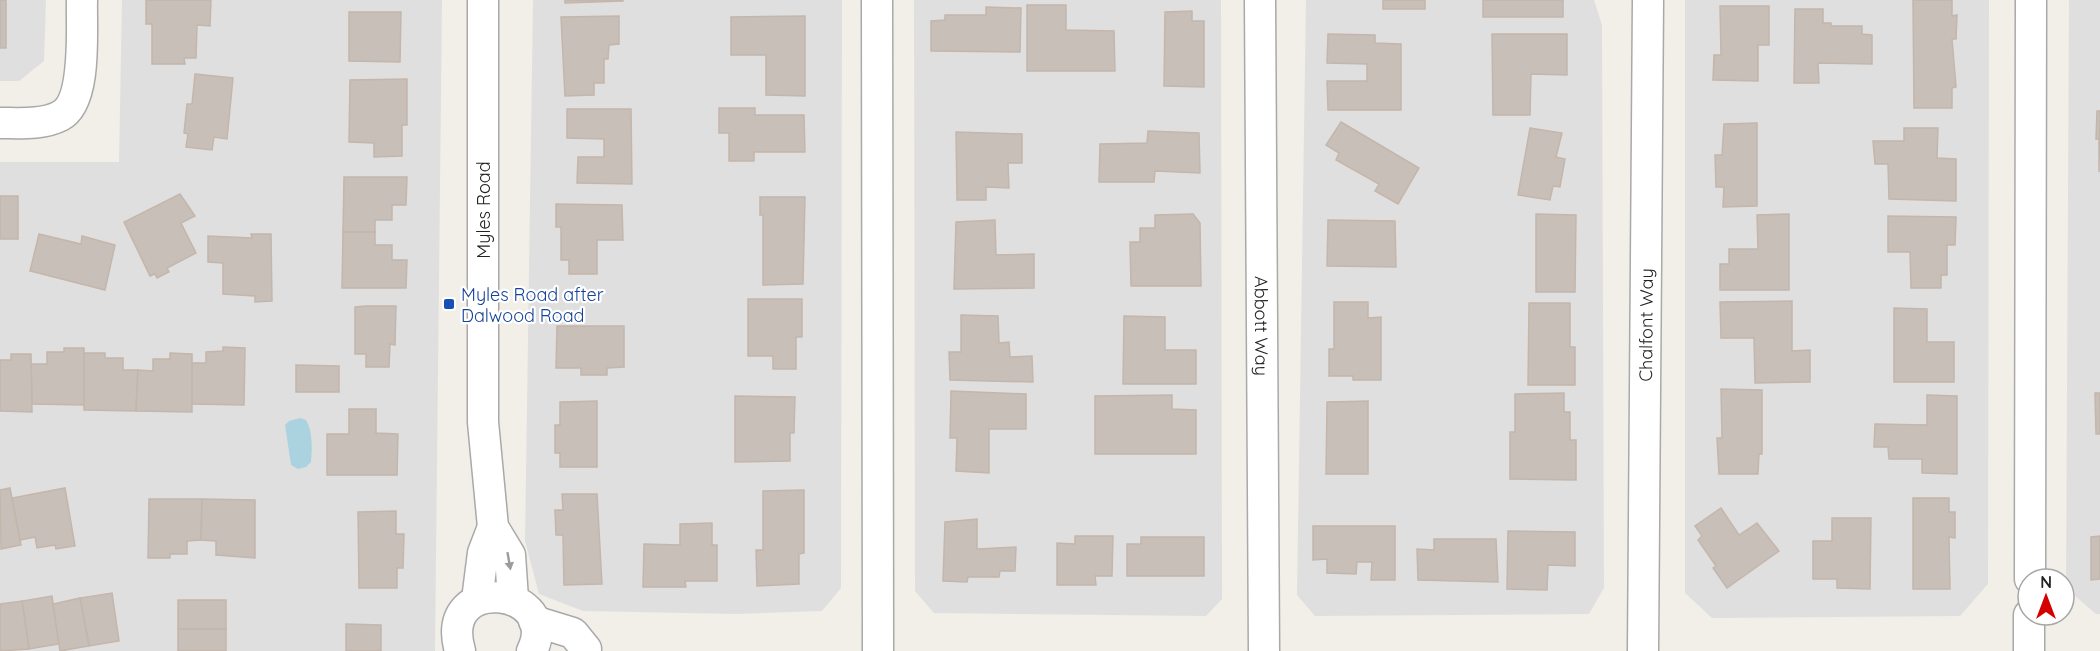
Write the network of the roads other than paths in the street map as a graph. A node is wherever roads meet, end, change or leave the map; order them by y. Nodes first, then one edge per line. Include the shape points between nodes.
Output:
1 (82, 0) edge
2 (483, 0) edge
3 (877, 0) edge
4 (1260, 0) edge
5 (1648, 0) edge
6 (2031, 0) edge
7 (0, 123) edge
8 (493, 527) junction
9 (2030, 567) edge
10 (513, 599) junction
11 (477, 600) junction
12 (534, 621) junction
13 (2030, 627) edge
14 (588, 650) edge
15 (460, 651) edge
16 (532, 651) edge
17 (878, 651) edge
18 (1264, 651) edge
19 (1644, 651) edge
20 (2029, 651) edge

1 - 7 street via 80,76 74,101 61,116 33,123
2 - 8 street, Myles Road via 483,422
3 - 17 street
4 - 18 street, Abbott Way
5 - 19 street, Chalfont Way
6 - 9 street
8 -> 10 street, Myles Road via 510,555
8 - 11 street, Myles Road via 483,553
10 - 11 street via 495,596
10 - 12 street
11 - 15 street, Myles Road via 468,607 457,628
12 - 14 street via 573,633
12 - 16 street
13 - 20 street

